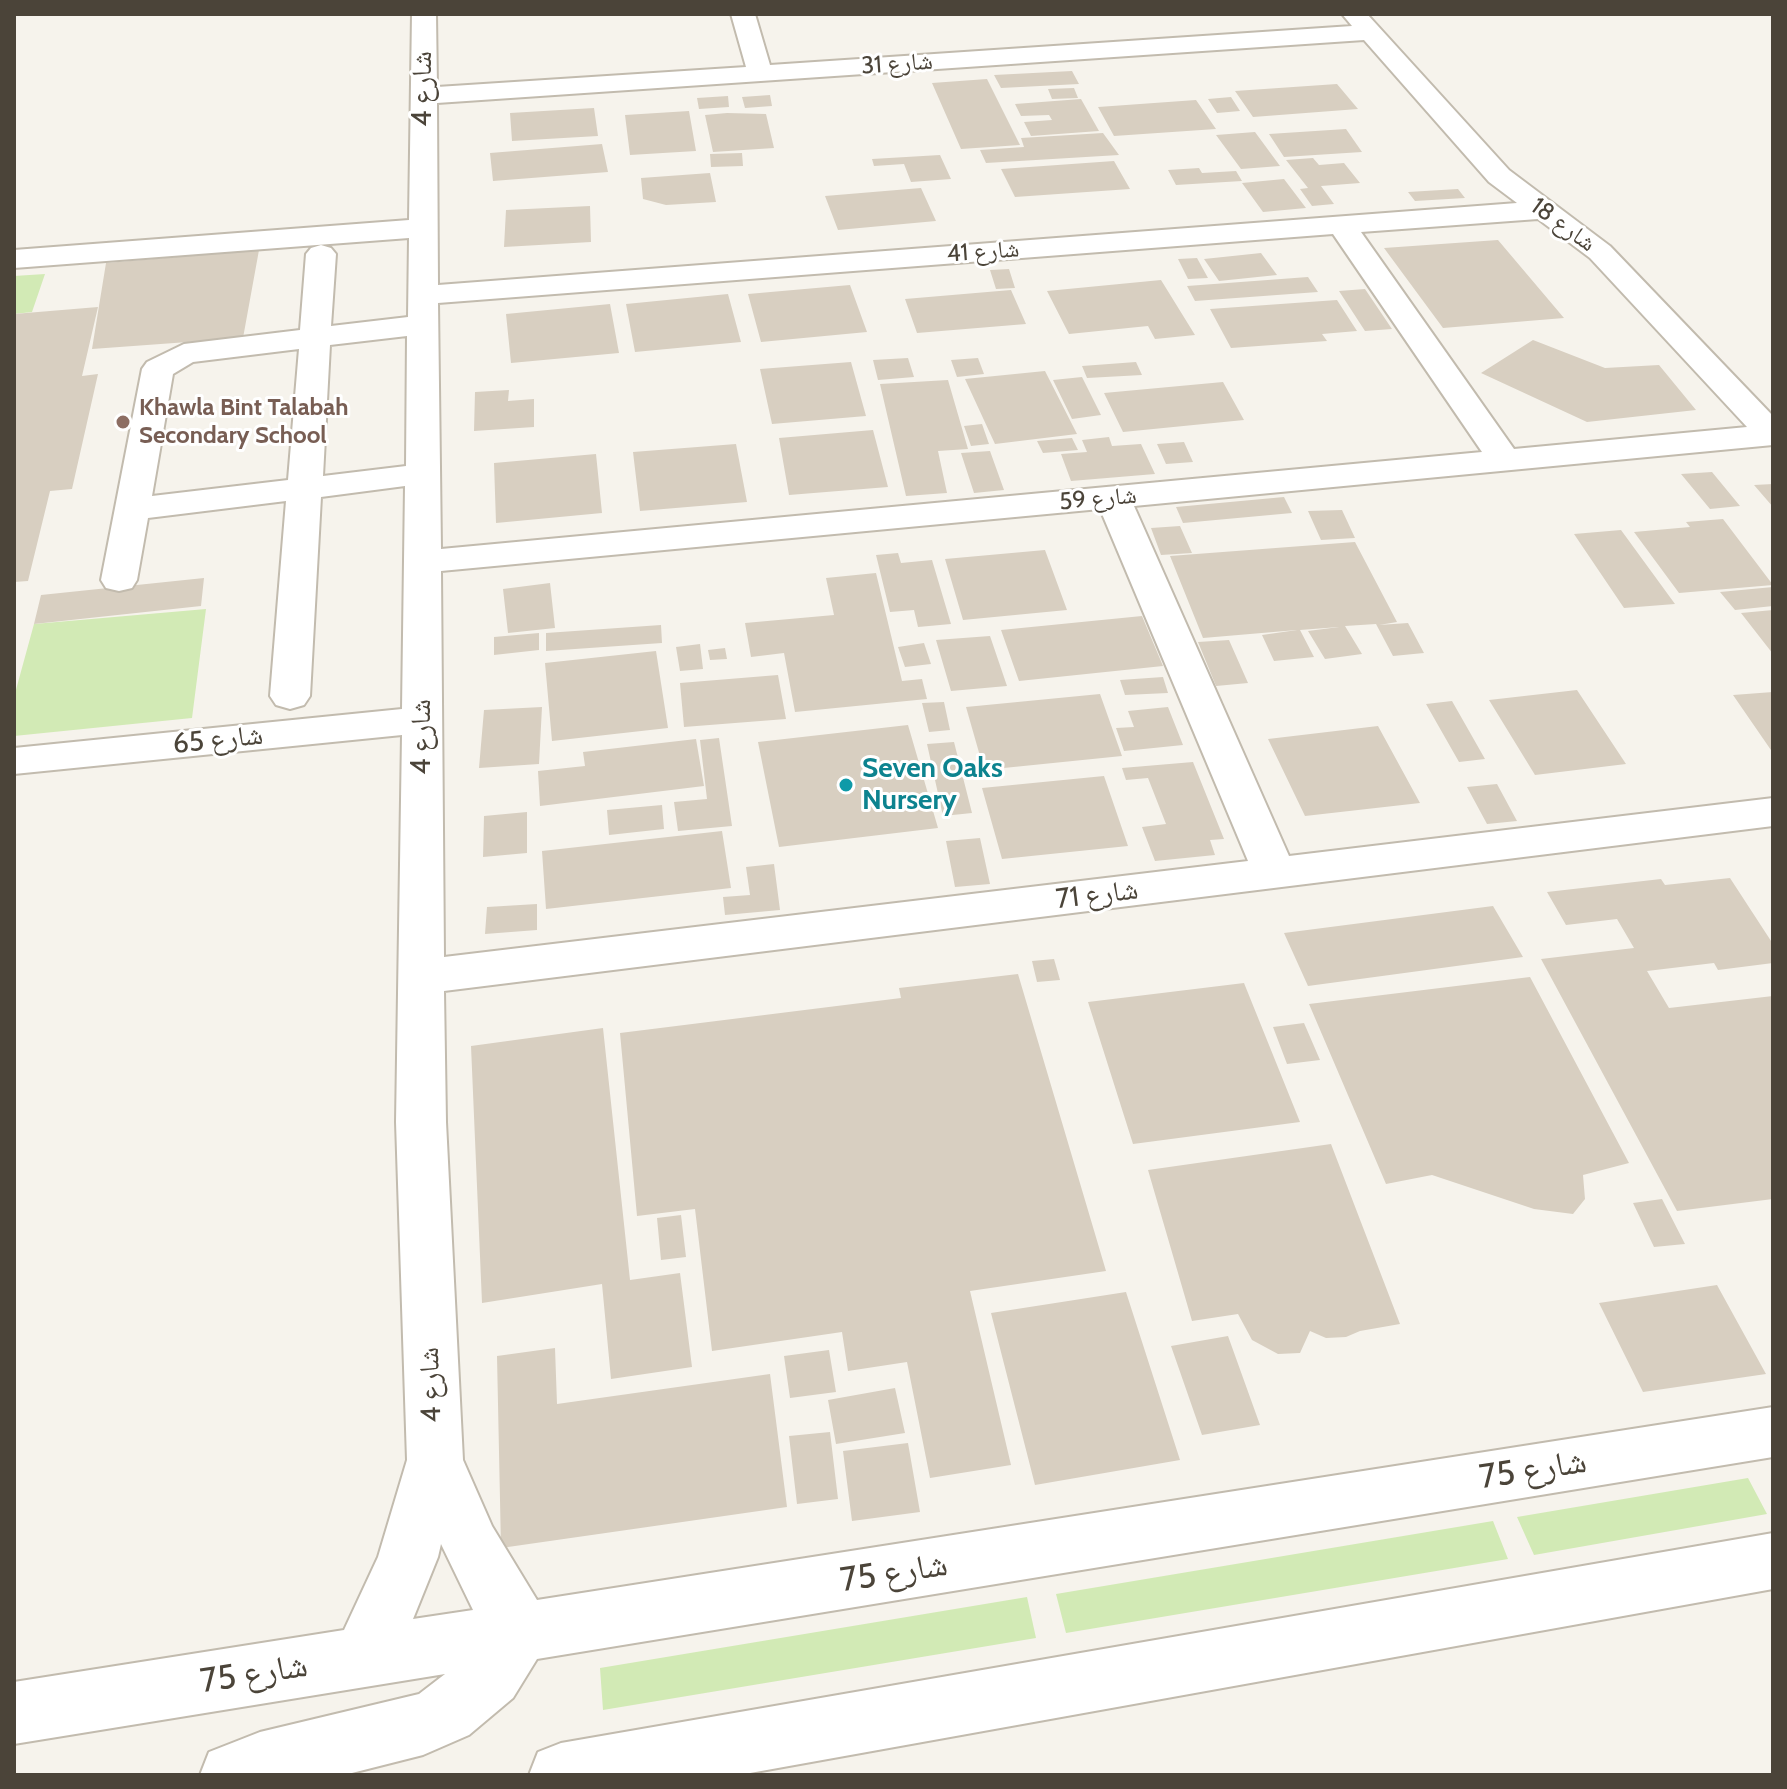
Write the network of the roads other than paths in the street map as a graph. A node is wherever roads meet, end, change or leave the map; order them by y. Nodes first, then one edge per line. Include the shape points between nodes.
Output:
1 (424, 14) edge
2 (743, 14) edge
3 (1363, 23) edge
4 (760, 73) junction
5 (424, 96) junction
6 (1542, 210) junction
7 (1341, 225) junction
8 (422, 228) junction
9 (321, 254) dead end
10 (14, 259) edge
11 (423, 310) junction
12 (316, 338) junction
13 (1773, 435) edge
14 (1504, 460) junction
15 (423, 474) junction
16 (306, 488) junction
17 (1113, 497) junction
18 (134, 509) junction
19 (422, 562) junction
20 (119, 580) dead end
21 (290, 696) dead end
22 (422, 720) junction
23 (14, 761) edge
24 (1773, 812) edge
25 (1275, 873) junction
26 (421, 977) junction
27 (1773, 1432) edge
28 (435, 1460) junction
29 (1773, 1561) edge
30 (521, 1629) junction
31 (363, 1657) junction
32 (14, 1713) edge
33 (232, 1775) edge
34 (561, 1775) edge

1 - 5 street, شارع 4
2 - 4 street
3 - 4 street, شارع 31
3 - 6 street, شارع 18 via 1499,176
4 - 5 street, شارع 31
5 - 8 street, شارع 4
6 - 7 street, شارع 41
6 - 13 street, شارع 18 via 1600,252
7 - 11 street, شارع 41
7 - 14 street
8 - 10 street
8 - 11 street, شارع 4
9 - 12 street
11 - 12 street, شارع 41
11 - 15 street, شارع 4
12 - 16 street
12 - 18 street, شارع 41 via 184,354 158,369
13 - 14 street, شارع 59
14 - 17 street, شارع 59
15 - 16 street
15 - 19 street, شارع 4
16 - 18 street
16 - 21 street
17 - 19 street, شارع 59
17 - 25 street
18 - 20 street
19 - 22 street, شارع 4
22 - 23 street, شارع 65
22 - 26 street, شارع 4
24 - 25 street, شارع 71
25 - 26 street, شارع 71
26 - 28 street, شارع 4 via 421,1122
27 - 30 street, شارع 75
28 - 30 street, شارع 4 via 471,1545
28 - 31 street, شارع 4 via 408,1557
29 - 34 street
30 - 31 street, شارع 75
30 - 33 street via 491,1676 447,1713
31 - 32 street, شارع 75

